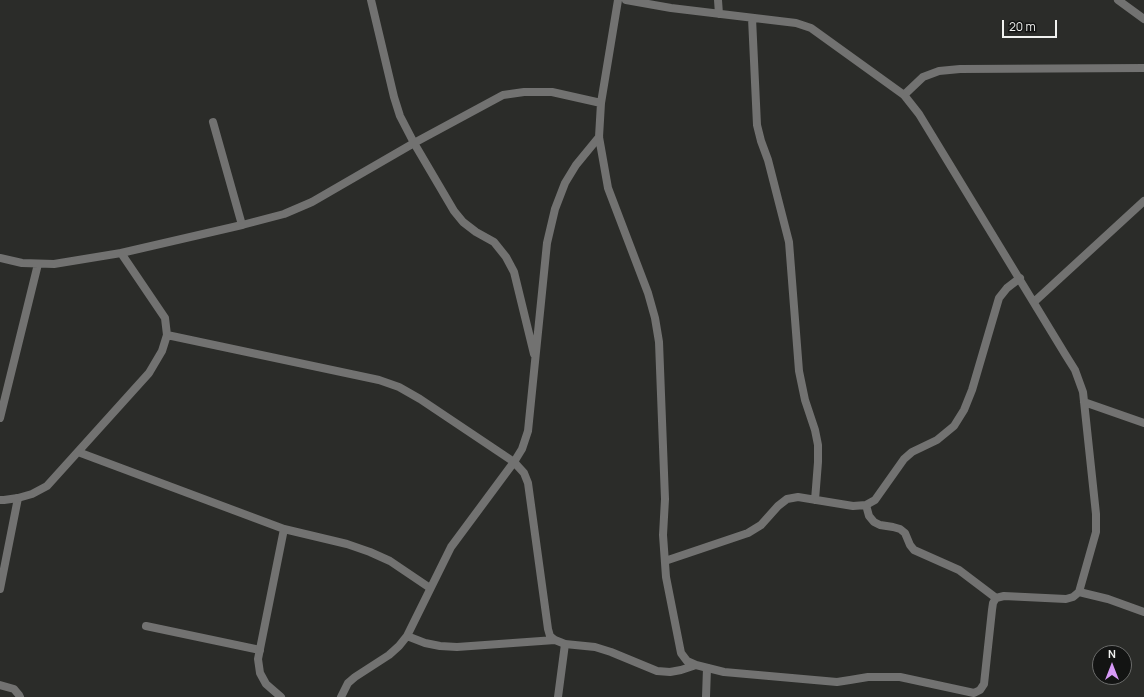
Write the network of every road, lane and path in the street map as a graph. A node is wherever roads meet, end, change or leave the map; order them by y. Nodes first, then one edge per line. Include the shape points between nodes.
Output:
1 (371, 0) edge
2 (618, 0) edge
3 (626, 0) edge
4 (718, 0) edge
5 (1118, 0) edge
6 (719, 14) junction
7 (752, 18) junction
8 (1144, 19) edge
9 (1144, 68) edge
10 (904, 95) junction
11 (601, 103) junction
12 (213, 122) dead end
13 (599, 137) junction
14 (414, 143) junction
15 (1144, 201) edge
16 (242, 226) junction
17 (121, 253) junction
18 (0, 258) edge
19 (38, 264) junction
20 (1020, 278) junction
21 (1034, 302) junction
22 (166, 334) junction
23 (536, 362) junction
24 (1084, 402) junction
25 (0, 418) edge
26 (1144, 422) edge
27 (78, 452) junction
28 (514, 462) junction
29 (18, 498) junction
30 (0, 500) edge
31 (815, 500) junction
32 (866, 505) junction
33 (284, 529) junction
34 (665, 561) junction
35 (430, 588) junction
36 (0, 589) edge
37 (1080, 592) junction
38 (996, 598) junction
39 (1144, 612) edge
40 (146, 626) dead end
41 (407, 636) junction
42 (555, 640) junction
43 (565, 644) junction
44 (260, 650) junction
45 (696, 665) junction
46 (707, 668) junction
47 (0, 685) edge
48 (20, 697) edge
49 (281, 697) edge
50 (341, 697) edge
51 (558, 697) edge
52 (706, 697) edge

1 - 14 street via 394,97 400,116
2 - 11 street
3 - 6 street
4 - 6 street
5 - 8 street
6 - 7 street
7 - 10 street via 796,23 811,28
7 - 31 street via 757,126 789,242 799,371 818,445
9 - 10 street via 939,71 923,77
10 - 20 street via 919,114
11 - 13 street
11 - 14 street via 552,92 524,92 504,96
12 - 16 street
13 - 23 street via 564,183 555,209 547,243
13 - 34 street via 608,188 648,293 659,342
14 - 16 street via 312,202 284,214
14 - 23 street via 454,211 463,222 494,242 506,257 514,272
15 - 21 street
16 - 17 street
17 - 19 street via 54,264
17 - 22 street via 165,318
18 - 19 street
19 - 25 street
20 - 21 street
20 - 32 street via 999,298 972,390 954,426 937,440 912,452 904,459 876,500
21 - 24 street via 1075,370
22 - 27 street via 162,351 149,373
22 - 28 street via 379,380 399,387
23 - 28 street via 528,431
24 - 26 street
24 - 37 street via 1096,532
27 - 29 street via 47,486
27 - 33 street
28 - 35 street via 451,548
28 - 42 street via 524,473 528,483 548,629 550,636
29 - 30 street
29 - 36 street
31 - 32 street via 853,506
31 - 34 street via 787,499 761,525 748,533
32 - 38 street via 874,522 900,529 914,550 959,570
33 - 35 street via 348,544 370,552 390,561
33 - 44 street
34 - 45 street via 682,653 687,661
35 - 41 street
37 - 38 street via 1066,599 1004,596
37 - 39 street
38 - 46 street via 992,610 984,684 974,693 900,677 868,676 837,682 724,672
40 - 44 street
41 - 42 street via 425,643 456,647
41 - 50 street via 389,655 355,676
42 - 43 street
43 - 45 street via 595,647 657,671 670,672
43 - 51 street
44 - 49 street via 260,673 266,684
45 - 46 street
46 - 52 street
47 - 48 street via 14,689

